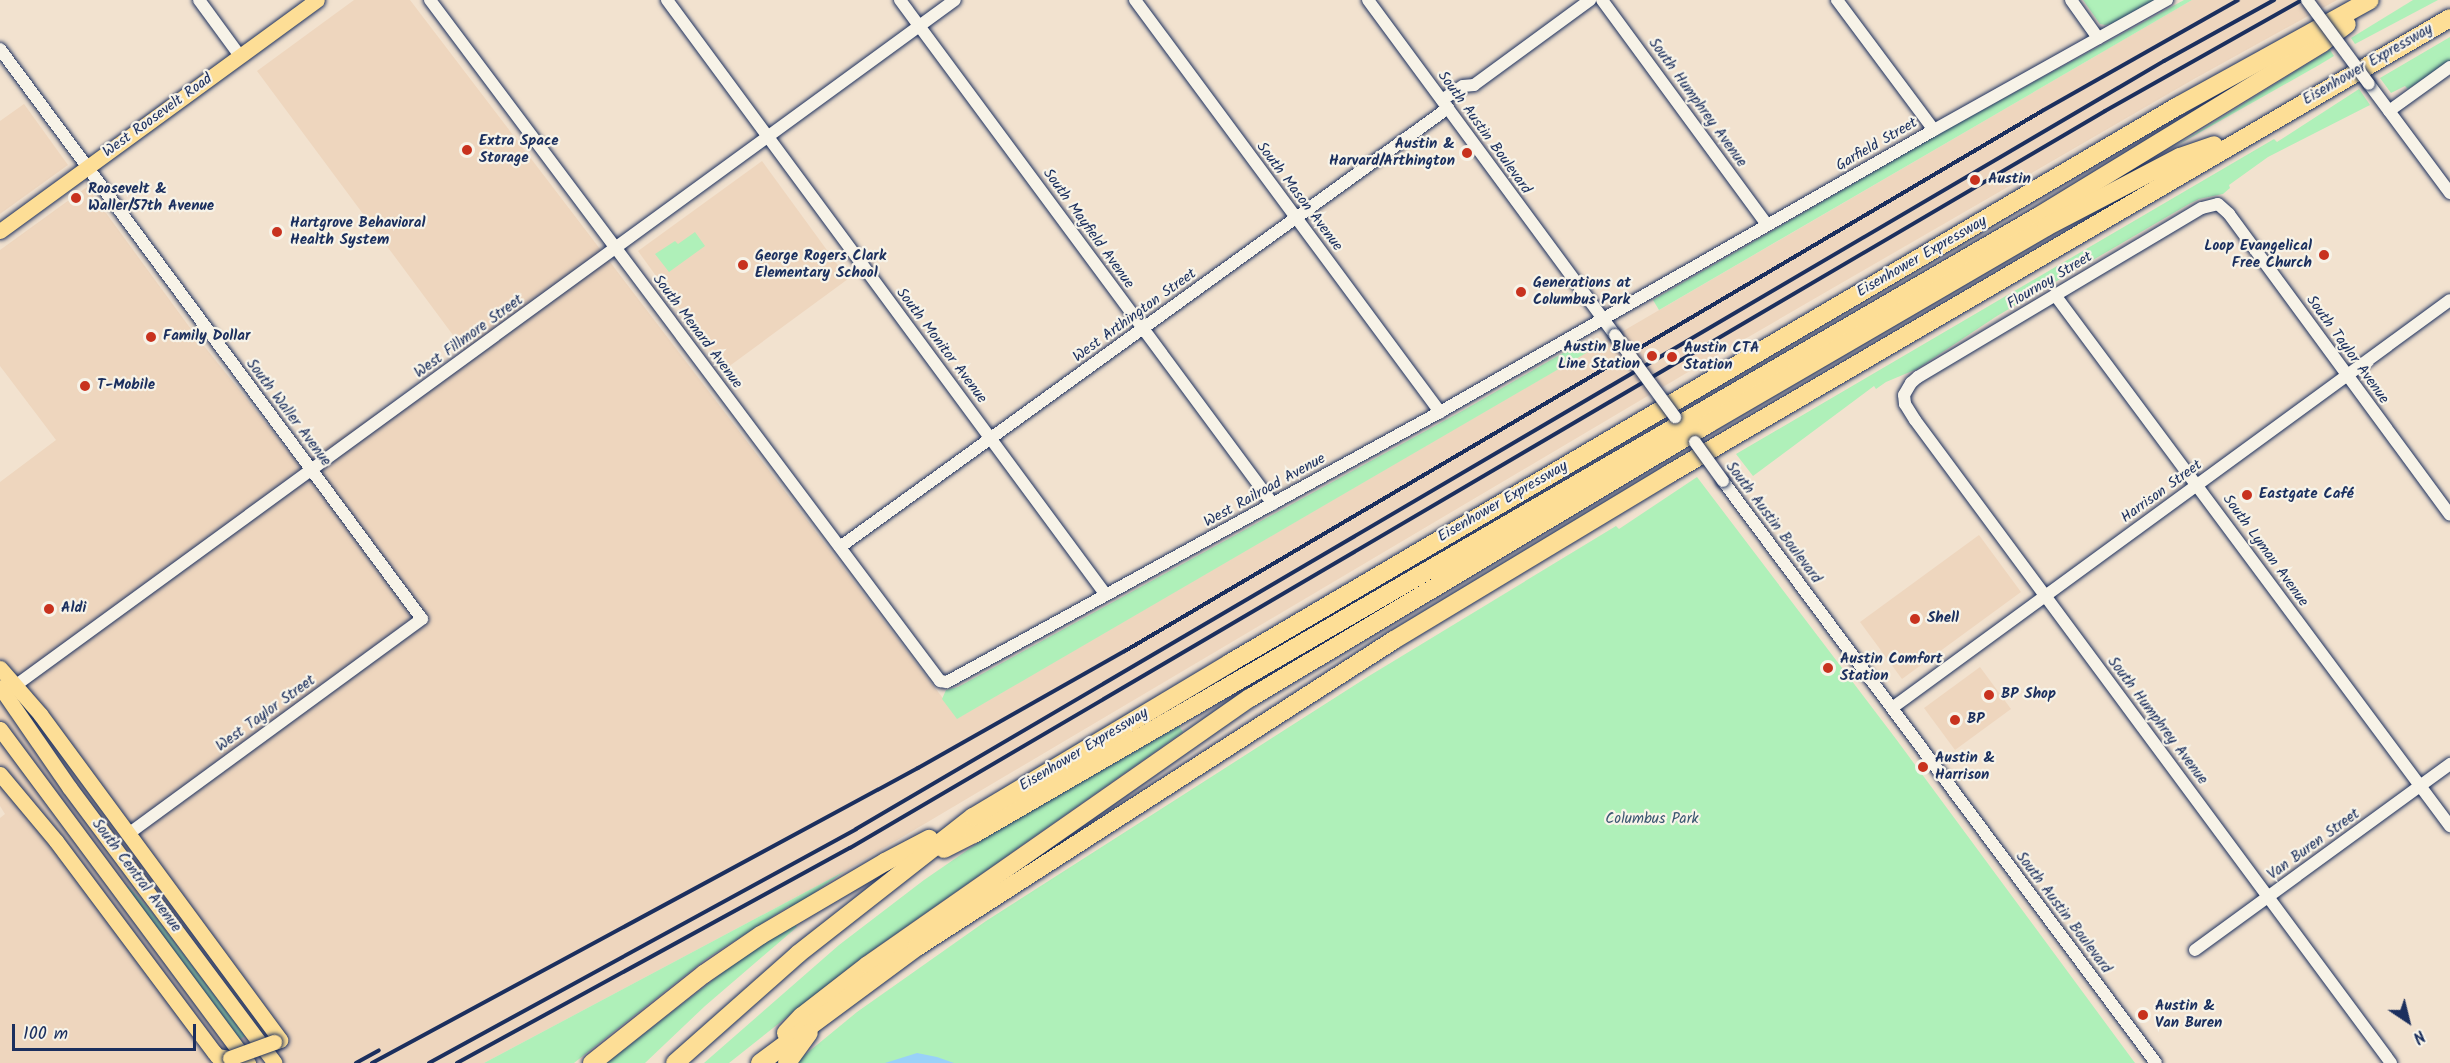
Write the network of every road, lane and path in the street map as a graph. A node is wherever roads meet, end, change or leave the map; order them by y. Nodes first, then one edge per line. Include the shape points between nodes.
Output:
1 (199, 0) edge
2 (317, 0) edge
3 (430, 0) edge
4 (667, 0) edge
5 (900, 0) edge
6 (955, 0) edge
7 (1135, 0) edge
8 (1368, 0) edge
9 (1590, 0) edge
10 (1602, 0) edge
11 (1837, 0) edge
12 (2071, 0) edge
13 (2167, 0) edge
14 (2307, 0) edge
15 (2370, 0) edge
16 (2376, 0) edge
17 (2450, 18) edge
18 (919, 26) junction
19 (2098, 38) junction
20 (0, 49) edge
21 (240, 56) junction
22 (2450, 67) edge
23 (1445, 104) junction
24 (2389, 111) junction
25 (2256, 129) junction
26 (1934, 130) junction
27 (768, 137) junction
28 (87, 168) junction
29 (2450, 193) edge
30 (2218, 204) joint
31 (1296, 218) junction
32 (1767, 225) junction
33 (0, 231) edge
34 (616, 248) junction
35 (2055, 295) junction
36 (2450, 300) edge
37 (1603, 320) junction
38 (1143, 328) junction
39 (2347, 376) junction
40 (1904, 395) joint
41 (1440, 412) junction
42 (1685, 429) junction
43 (990, 438) junction
44 (312, 470) junction
45 (2198, 485) junction
46 (1273, 504) junction
47 (2450, 515) edge
48 (840, 548) junction
49 (1106, 595) junction
50 (2045, 596) junction
51 (422, 619) joint
52 (0, 668) edge
53 (940, 681) joint
54 (5, 691) edge
55 (1892, 708) junction
56 (0, 729) edge
57 (2450, 764) edge
58 (0, 774) edge
59 (2420, 786) junction
60 (44, 788) junction
61 (26, 802) junction
62 (973, 817) junction
63 (2450, 826) edge
64 (128, 834) junction
65 (905, 868) junction
66 (2268, 897) junction
67 (2195, 950) dead end
68 (820, 1018) junction
69 (248, 1063) edge
70 (275, 1063) edge
71 (592, 1063) edge
72 (675, 1063) edge
73 (759, 1063) edge
74 (787, 1063) edge
75 (2156, 1063) edge
76 (2391, 1063) edge

1 - 21 street
2 - 21 main road, West Roosevelt Road
3 - 34 street, South Menard Avenue
4 - 27 street, South Monitor Avenue
5 - 18 street, South Mayfield Avenue
6 - 18 street, West Fillmore Street
7 - 31 street, South Mason Avenue
8 - 23 street, South Austin Boulevard
9 - 23 street, West Arthington Street via 1474,85 1463,86
10 - 32 street, South Humphrey Avenue
11 - 26 street
12 - 19 street
13 - 19 street, Garfield Street
14 - 24 street, bridge
15 - 62 highway, Eisenhower Expressway via 2127,137
16 - 42 highway via 2322,43
17 - 25 highway, Eisenhower Expressway
18 - 27 street, West Fillmore Street
18 - 38 street, South Mayfield Avenue
19 - 26 street, Garfield Street
20 - 28 street, South Waller Avenue
21 - 28 main road, West Roosevelt Road
22 - 24 street
23 - 31 street, West Arthington Street
23 - 37 street, South Austin Boulevard
24 - 29 street
25 - 42 highway via 2180,157 2046,227
25 - 68 highway, Eisenhower Expressway via 1394,640 1046,862 917,947
26 - 32 street, Garfield Street
27 - 34 street, West Fillmore Street
27 - 43 street, South Monitor Avenue
28 - 33 main road, West Roosevelt Road
28 - 44 street, South Waller Avenue
30 - 35 street, Flournoy Street via 2202,208
30 - 39 street, South Taylor Avenue
31 - 38 street, West Arthington Street
31 - 41 street, South Mason Avenue
32 - 37 street, Garfield Street
34 - 44 street, West Fillmore Street
34 - 48 street, South Menard Avenue
35 - 40 street, Flournoy Street via 1918,377
35 - 45 street, South Lyman Avenue
36 - 39 street, Harrison Street
37 - 41 street, West Railroad Avenue
37 - 42 street, South Austin Boulevard, bridge
38 - 43 street, West Arthington Street
38 - 46 street, South Mayfield Avenue
39 - 45 street, Harrison Street
39 - 47 street, South Taylor Avenue
40 - 50 street, South Humphrey Avenue via 1909,411
41 - 46 street, West Railroad Avenue
42 - 55 street, South Austin Boulevard, bridge
42 - 65 highway via 984,828
42 - 73 highway via 1250,698 868,965 802,1016
43 - 48 street, West Arthington Street
43 - 49 street, South Monitor Avenue
44 - 51 street, South Waller Avenue
44 - 54 street, West Fillmore Street
45 - 50 street, Harrison Street
45 - 59 street, South Lyman Avenue
46 - 49 street, West Railroad Avenue
48 - 53 street, South Menard Avenue
49 - 53 street, West Railroad Avenue via 956,679
50 - 55 street, Harrison Street
50 - 66 street, South Humphrey Avenue
51 - 64 street, West Taylor Street
52 - 54 main road
54 - 64 main road
54 - 70 main road, South Central Avenue via 69,787
55 - 75 street, South Austin Boulevard
56 - 60 main road, South Central Avenue
57 - 59 street, Van Buren Street
58 - 61 main road
59 - 63 street, South Lyman Avenue
59 - 66 street, Van Buren Street
60 - 61 main road
60 - 69 main road, South Central Avenue
61 - 64 main road, bridge via 218,1056 230,1058 280,1040
62 - 65 highway, Eisenhower Expressway
62 - 71 highway via 885,862 761,935 704,974
65 - 72 highway, Eisenhower Expressway via 798,954
66 - 67 street, Van Buren Street
66 - 76 street, South Humphrey Avenue
68 - 73 highway, Eisenhower Expressway
68 - 74 highway

